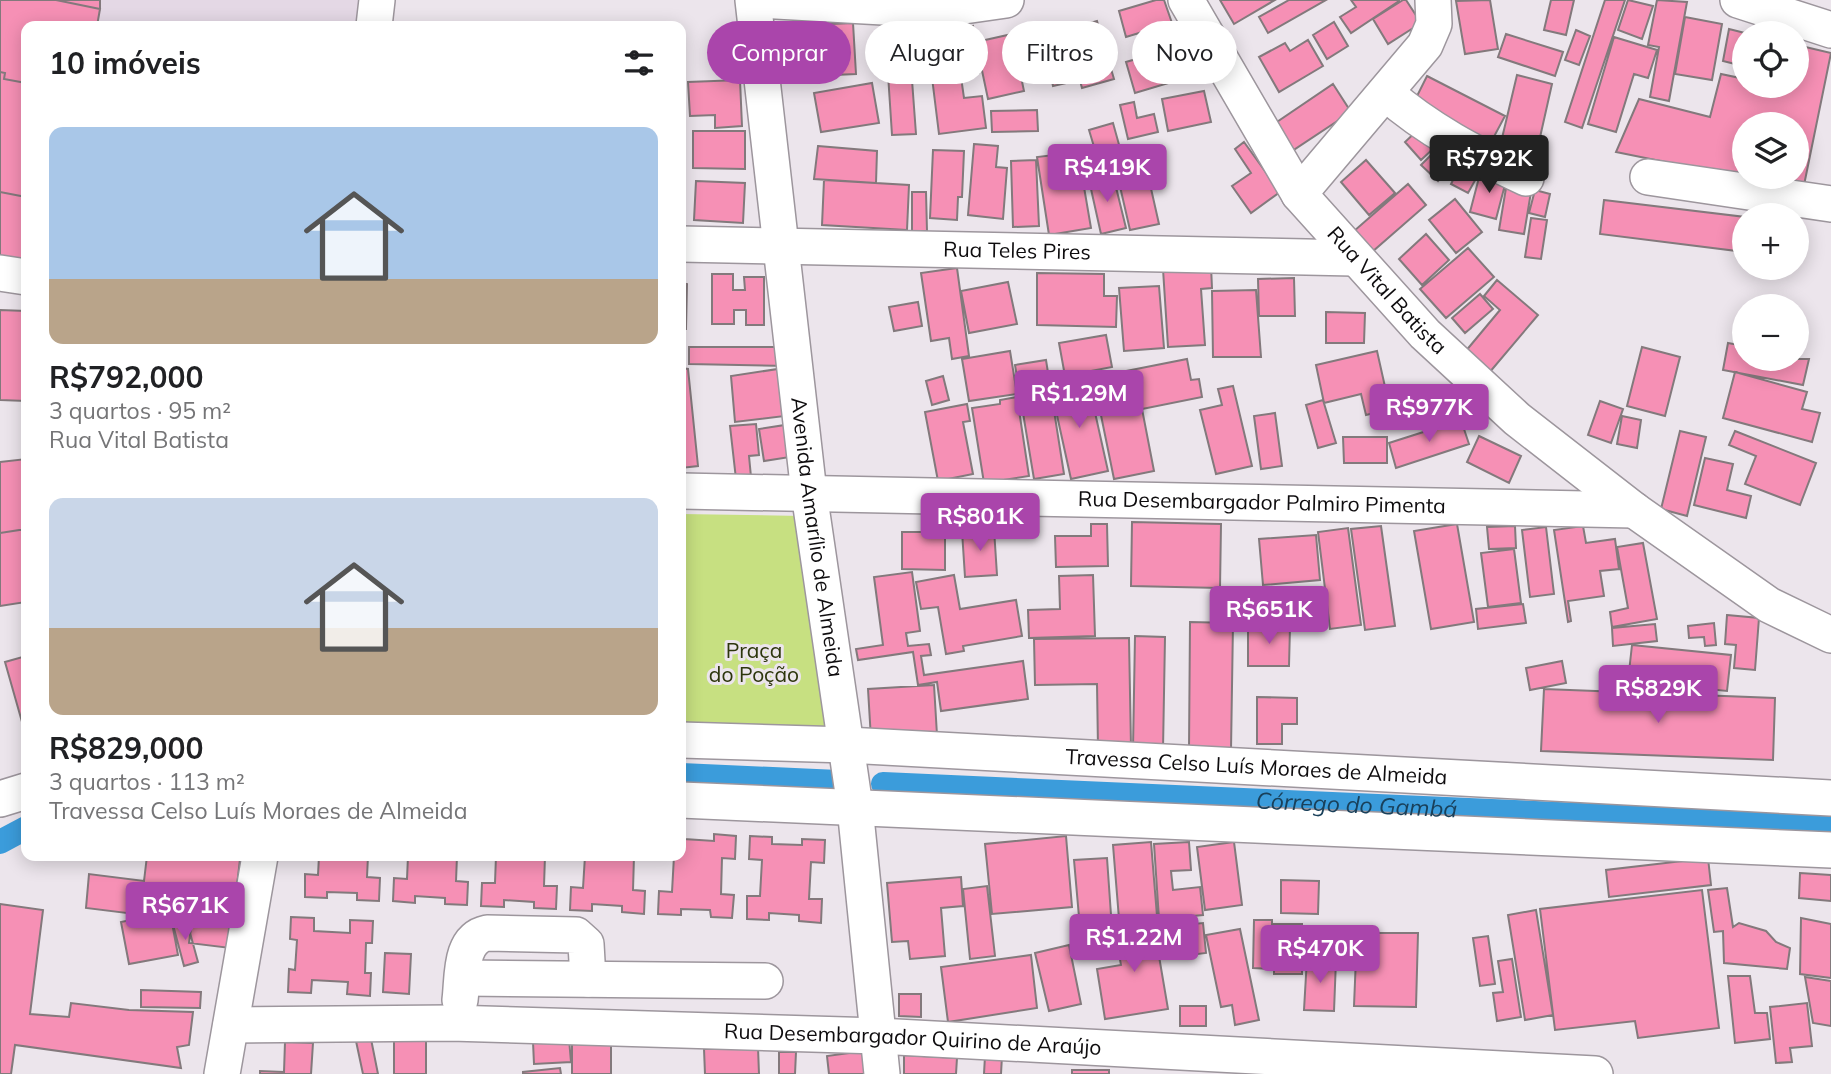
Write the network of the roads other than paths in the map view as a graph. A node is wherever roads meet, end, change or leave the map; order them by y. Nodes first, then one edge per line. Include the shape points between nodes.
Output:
1 (377, 0) edge
2 (755, 0) edge
3 (1006, 0) edge
4 (1186, 0) edge
5 (1433, 0) edge
6 (1738, 0) edge
7 (375, 21) edge
8 (1831, 30) edge
9 (1386, 93) junction
10 (1648, 177) dead end
11 (1526, 178) dead end
12 (1299, 194) junction
13 (1831, 204) edge
14 (686, 244) edge
15 (779, 247) junction
16 (1354, 258) junction
17 (0, 273) edge
18 (21, 276) edge
19 (686, 491) edge
20 (809, 493) junction
21 (1634, 510) junction
22 (1831, 635) edge
23 (686, 740) edge
24 (847, 744) junction
25 (21, 793) edge
26 (1831, 798) edge
27 (0, 799) edge
28 (686, 800) edge
29 (855, 807) junction
30 (1831, 850) edge
31 (259, 861) edge
32 (765, 981) dead end
33 (451, 1023) junction
34 (232, 1025) junction
35 (878, 1036) junction
36 (222, 1074) edge
37 (882, 1074) edge
38 (1595, 1074) edge

1 - 7 street
2 - 3 street via 936,10
2 - 15 street, Avenida Amarílio de Almeida
4 - 12 street, Rua Vital Batista
5 - 9 street via 1434,24 1425,45
6 - 8 street
9 - 11 street via 1456,144
9 - 12 street
10 - 13 street
12 - 16 street, Rua Vital Batista
14 - 15 street, Rua Teles Pires
15 - 16 street, Rua Teles Pires
15 - 20 street, Avenida Amarílio de Almeida
16 - 21 street, Rua Vital Batista via 1425,334 1517,419
17 - 18 street
19 - 20 street, Rua Desembargador Palmiro Pimenta
20 - 21 street, Rua Desembargador Palmiro Pimenta
20 - 24 street, Avenida Amarílio de Almeida
21 - 22 street, Rua Vital Batista via 1769,605
23 - 24 street, Travessa Celso Luís Moraes de Almeida
24 - 26 street, Travessa Celso Luís Moraes de Almeida
24 - 29 street, Avenida Amarílio de Almeida
25 - 27 street
28 - 29 street
29 - 30 street
29 - 35 street, Avenida Amarílio de Almeida
31 - 34 street
32 - 33 street via 588,979 586,944 576,935 487,933 467,949 459,1008
33 - 34 street, Rua Desembargador Quirino de Araújo
33 - 35 street, Rua Desembargador Quirino de Araújo
34 - 36 street
35 - 37 street, Avenida Amarílio de Almeida
35 - 38 street, Rua Desembargador Quirino de Araújo

